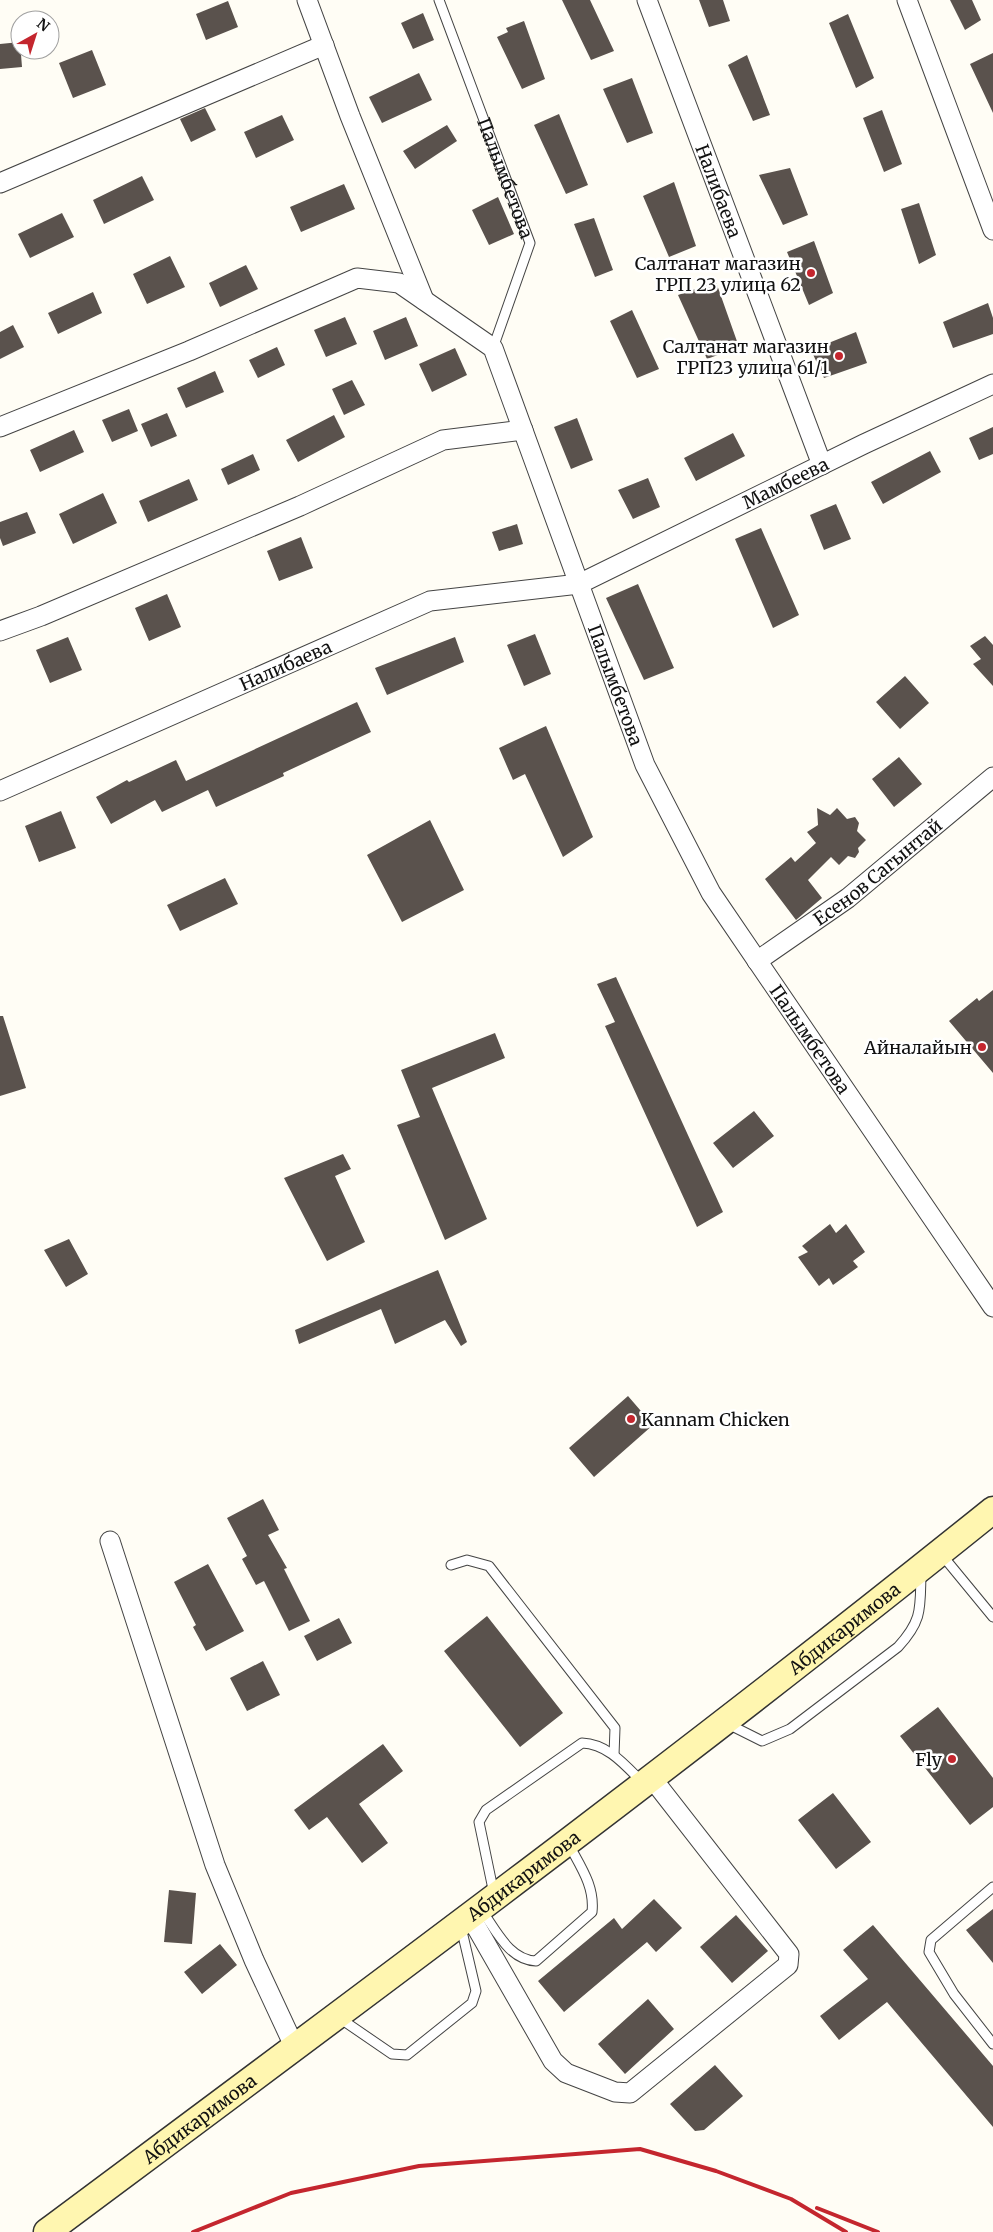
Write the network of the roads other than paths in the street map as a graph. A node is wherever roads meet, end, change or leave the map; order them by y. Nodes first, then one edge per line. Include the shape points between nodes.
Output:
1 (439, 0) edge
2 (646, 0) edge
3 (906, 0) edge
4 (312, 1) edge
5 (324, 45) junction
6 (0, 183) edge
7 (993, 230) edge
8 (424, 300) junction
9 (493, 348) junction
10 (993, 384) edge
11 (0, 427) edge
12 (523, 430) junction
13 (822, 465) junction
14 (579, 584) junction
15 (0, 631) edge
16 (993, 777) edge
17 (2, 786) edge
18 (757, 961) junction
19 (993, 1307) edge
20 (993, 1510) edge
21 (110, 1541) dead end
22 (931, 1560) junction
23 (451, 1565) dead end
24 (993, 1617) edge
25 (724, 1721) junction
26 (614, 1755) junction
27 (647, 1780) junction
28 (567, 1841) junction
29 (993, 1887) edge
30 (476, 1911) junction
31 (335, 2016) junction
32 (993, 2044) edge
33 (295, 2048) junction
34 (48, 2232) edge

1 - 9 lane, Палымбетова via 530,243
2 - 13 street, Налибаева
3 - 7 street
4 - 5 street
5 - 6 street
5 - 8 street
8 - 9 street
8 - 11 street via 399,283 357,278 189,351
9 - 12 street, Палымбетова
10 - 13 street, Мамбеева
12 - 14 street, Палымбетова
12 - 15 street via 443,440 300,506
13 - 14 street, Мамбеева
14 - 17 street, Налибаева via 430,600
14 - 18 street, Палымбетова via 645,765 711,894
16 - 18 street, Есенов Сагынтай via 848,898
18 - 19 street, Палымбетова
20 - 22 main road, Абдикаримова
21 - 33 street via 215,1865
22 - 24 lane
22 - 25 main road, Абдикаримова
22 - 25 lane via 913,1631 898,1647 790,1729 762,1741
23 - 26 lane via 467,1560 489,1566 615,1728
25 - 27 main road, Абдикаримова
26 - 27 lane
26 - 30 lane via 592,1743 582,1743 486,1810 479,1822
27 - 28 main road, Абдикаримова
27 - 30 street via 789,1954 788,1966 630,2094 615,2092 566,2074 553,2060
28 - 30 main road, Абдикаримова
28 - 30 lane via 590,1886 592,1912 536,1961 524,1961 513,1953
29 - 32 lane via 931,1940 929,1952 954,1994
30 - 31 main road, Абдикаримова
30 - 31 lane via 476,1991 472,2003 407,2055 392,2054
31 - 33 main road, Абдикаримова
33 - 34 main road, Абдикаримова

